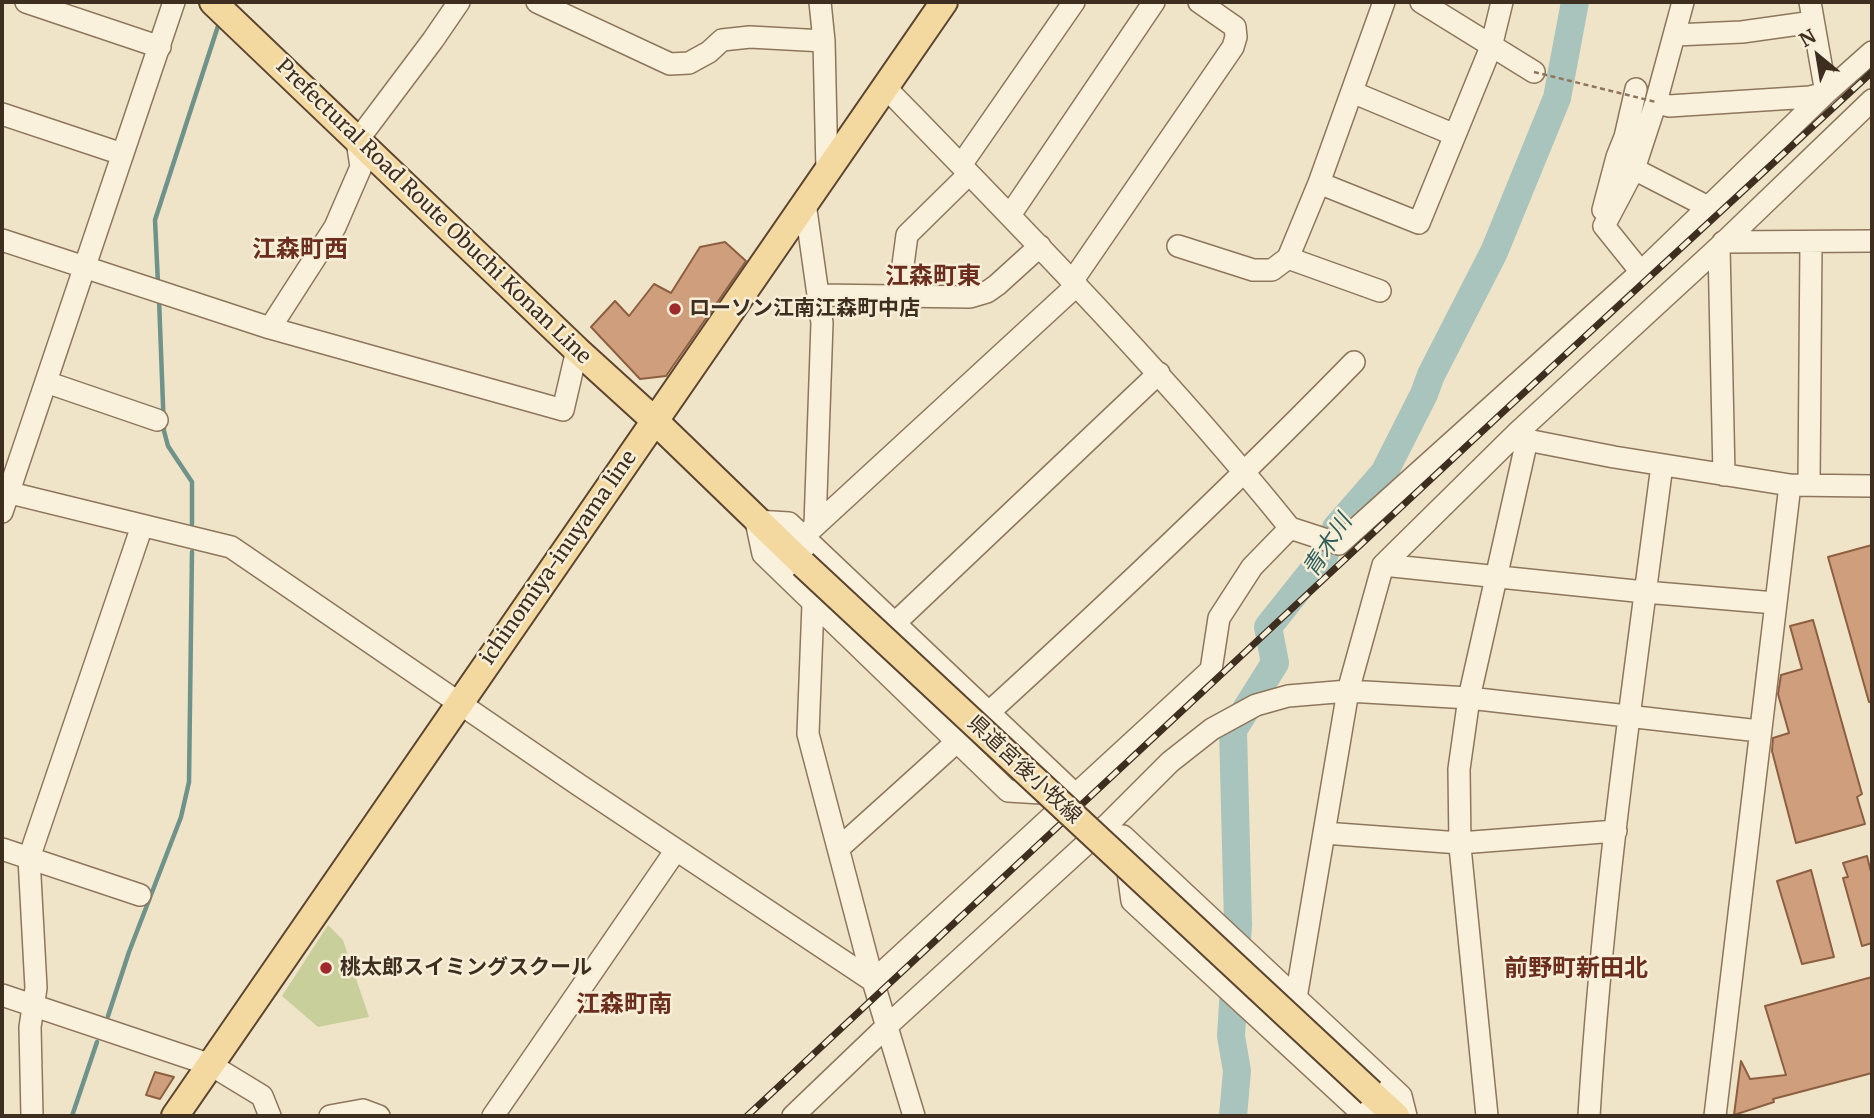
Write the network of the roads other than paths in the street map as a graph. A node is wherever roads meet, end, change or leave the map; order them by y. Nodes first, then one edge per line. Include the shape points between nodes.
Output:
1 (26, 2) edge
2 (174, 2) edge
3 (213, 2) edge
4 (459, 2) edge
5 (537, 2) edge
6 (820, 2) edge
7 (944, 2) edge
8 (1074, 2) edge
9 (1154, 2) edge
10 (1199, 2) edge
11 (1384, 2) edge
12 (1421, 2) edge
13 (1502, 2) edge
14 (1683, 2) edge
15 (1812, 12) edge
16 (1675, 35) junction
17 (824, 41) junction
18 (160, 47) junction
19 (1491, 47) junction
20 (1872, 52) edge
21 (1534, 72) road end
22 (884, 86) junction
23 (1636, 89) dead end
24 (1352, 92) junction
25 (1826, 93) junction
26 (1872, 100) edge
27 (1656, 102) junction
28 (2, 114) edge
29 (1455, 135) junction
30 (357, 141) junction
31 (122, 154) junction
32 (965, 169) junction
33 (1634, 169) junction
34 (827, 171) junction
35 (1319, 183) junction
36 (806, 202) junction
37 (1709, 207) junction
38 (1010, 215) junction
39 (1604, 226) junction
40 (2, 240) edge
41 (1811, 242) junction
42 (1872, 242) edge
43 (1721, 244) junction
44 (1040, 246) junction
45 (1178, 246) dead end
46 (1288, 258) junction
47 (85, 268) junction
48 (1641, 272) junction
49 (1075, 282) junction
50 (1380, 291) dead end
51 (818, 295) junction
52 (899, 296) junction
53 (270, 328) junction
54 (577, 350) junction
55 (1354, 362) dead end
56 (1158, 373) junction
57 (46, 382) junction
58 (157, 420) dead end
59 (654, 420) junction
60 (1523, 436) junction
61 (1662, 465) junction
62 (1245, 474) junction
63 (1724, 475) junction
64 (1799, 485) junction
65 (1872, 486) edge
66 (4, 499) edge
67 (756, 521) junction
68 (142, 526) junction
69 (1290, 528) junction
70 (809, 531) junction
71 (1383, 565) junction
72 (1496, 577) junction
73 (1645, 592) junction
74 (1775, 603) junction
75 (813, 604) junction
76 (895, 623) junction
77 (1348, 691) junction
78 (1469, 698) junction
79 (460, 702) junction
80 (991, 712) junction
81 (1629, 717) junction
82 (1759, 731) junction
83 (958, 742) junction
84 (1076, 795) junction
85 (1116, 830) junction
86 (1616, 831) junction
87 (1324, 833) junction
88 (1460, 842) junction
89 (839, 848) junction
90 (2, 849) edge
91 (676, 850) junction
92 (29, 858) junction
93 (140, 895) dead end
94 (873, 981) junction
95 (2, 995) edge
96 (1296, 998) junction
97 (34, 1006) junction
98 (887, 1026) junction
99 (211, 1065) junction
100 (1368, 1105) edge
101 (32, 1116) edge
102 (175, 1116) edge
103 (270, 1116) edge
104 (330, 1116) edge
105 (379, 1116) edge
106 (493, 1116) edge
107 (793, 1116) edge
108 (914, 1116) edge
109 (1396, 1116) edge
110 (1406, 1116) edge
111 (1487, 1116) edge
112 (1589, 1116) edge
113 (1715, 1116) edge

1 - 18 street
2 - 18 street
3 - 30 main road, Prefectural Road Route Obuchi Konan Line
4 - 30 street
5 - 17 street via 670,64 689,63 722,40
6 - 17 street
7 - 22 main road, ichinomiya-inuyama line
8 - 32 street
9 - 38 street
10 - 49 street via 1235,27 1233,47
11 - 24 street
12 - 19 street
13 - 19 street
14 - 16 street
15 - 16 street via 1742,32
15 - 25 street
16 - 27 street
17 - 34 street
18 - 31 street
19 - 21 street
19 - 29 street
20 - 25 street
22 - 32 street
22 - 34 main road, ichinomiya-inuyama line
23 - 39 street via 1603,208
24 - 29 street
24 - 35 street
25 - 27 street via 1669,106
25 - 37 street
26 - 43 street
27 - 33 street
28 - 31 street
29 - 35 street via 1419,223
30 - 53 street via 361,167 335,227
30 - 54 main road, Prefectural Road Route Obuchi Konan Line
31 - 47 street
32 - 38 street
32 - 52 street via 907,235
33 - 37 street
33 - 39 street
34 - 36 main road, ichinomiya-inuyama line
35 - 46 street
36 - 51 street
36 - 59 main road, ichinomiya-inuyama line
37 - 48 street
38 - 44 street
39 - 48 street
40 - 47 street
41 - 42 street
41 - 43 street
41 - 64 street
43 - 60 street
43 - 63 street
44 - 49 street
44 - 52 street via 987,292 970,297
45 - 46 street via 1253,270 1272,271
46 - 50 street
47 - 53 street
47 - 57 street
48 - 69 street via 1332,542
49 - 56 street
49 - 70 street
51 - 52 street
51 - 70 street via 821,359
53 - 54 street via 563,410
54 - 59 main road, Prefectural Road Route Obuchi Konan Line
55 - 62 street
56 - 62 street
56 - 76 street
57 - 58 street
57 - 66 street
59 - 67 main road, 県道宮後小牧線
59 - 79 main road, ichinomiya-inuyama line
60 - 61 street
60 - 71 street
60 - 72 street
61 - 63 street
61 - 73 street
62 - 69 street
62 - 80 street
63 - 64 street
64 - 65 street
64 - 74 street
66 - 68 street
67 - 70 street via 789,523
67 - 75 street via 763,554
67 - 100 main road, 県道宮後小牧線, bridge
68 - 79 street via 230,547
68 - 92 street
69 - 84 street via 1252,567 1219,618 1212,670
70 - 76 street
71 - 72 street
71 - 77 street
72 - 73 street
72 - 78 street
73 - 74 street
73 - 81 street
74 - 82 street
75 - 83 street
75 - 89 street via 808,734
76 - 80 street
77 - 78 street
77 - 85 street via 1288,696 1256,705 1212,729 1170,762
77 - 87 street
78 - 81 street
78 - 88 street via 1459,769
79 - 91 street
79 - 99 main road, ichinomiya-inuyama line
80 - 83 street
80 - 84 street
81 - 82 street
81 - 86 street
82 - 113 street
83 - 84 street via 1008,791
83 - 89 street
84 - 94 street
85 - 96 street
85 - 98 street
85 - 100 street via 1132,901 1250,1009
86 - 88 street
86 - 112 street
87 - 88 street
87 - 96 street
88 - 111 street
89 - 94 street
90 - 92 street
91 - 94 street
91 - 106 street
92 - 93 street
92 - 97 street
94 - 98 street
95 - 97 street
96 - 110 street via 1401,1096
97 - 99 street
97 - 101 street via 30,1027
98 - 107 street
98 - 108 street
99 - 102 main road, ichinomiya-inuyama line
99 - 103 street via 262,1096
100 - 109 main road, 県道宮後小牧線
104 - 105 street via 363,1110

